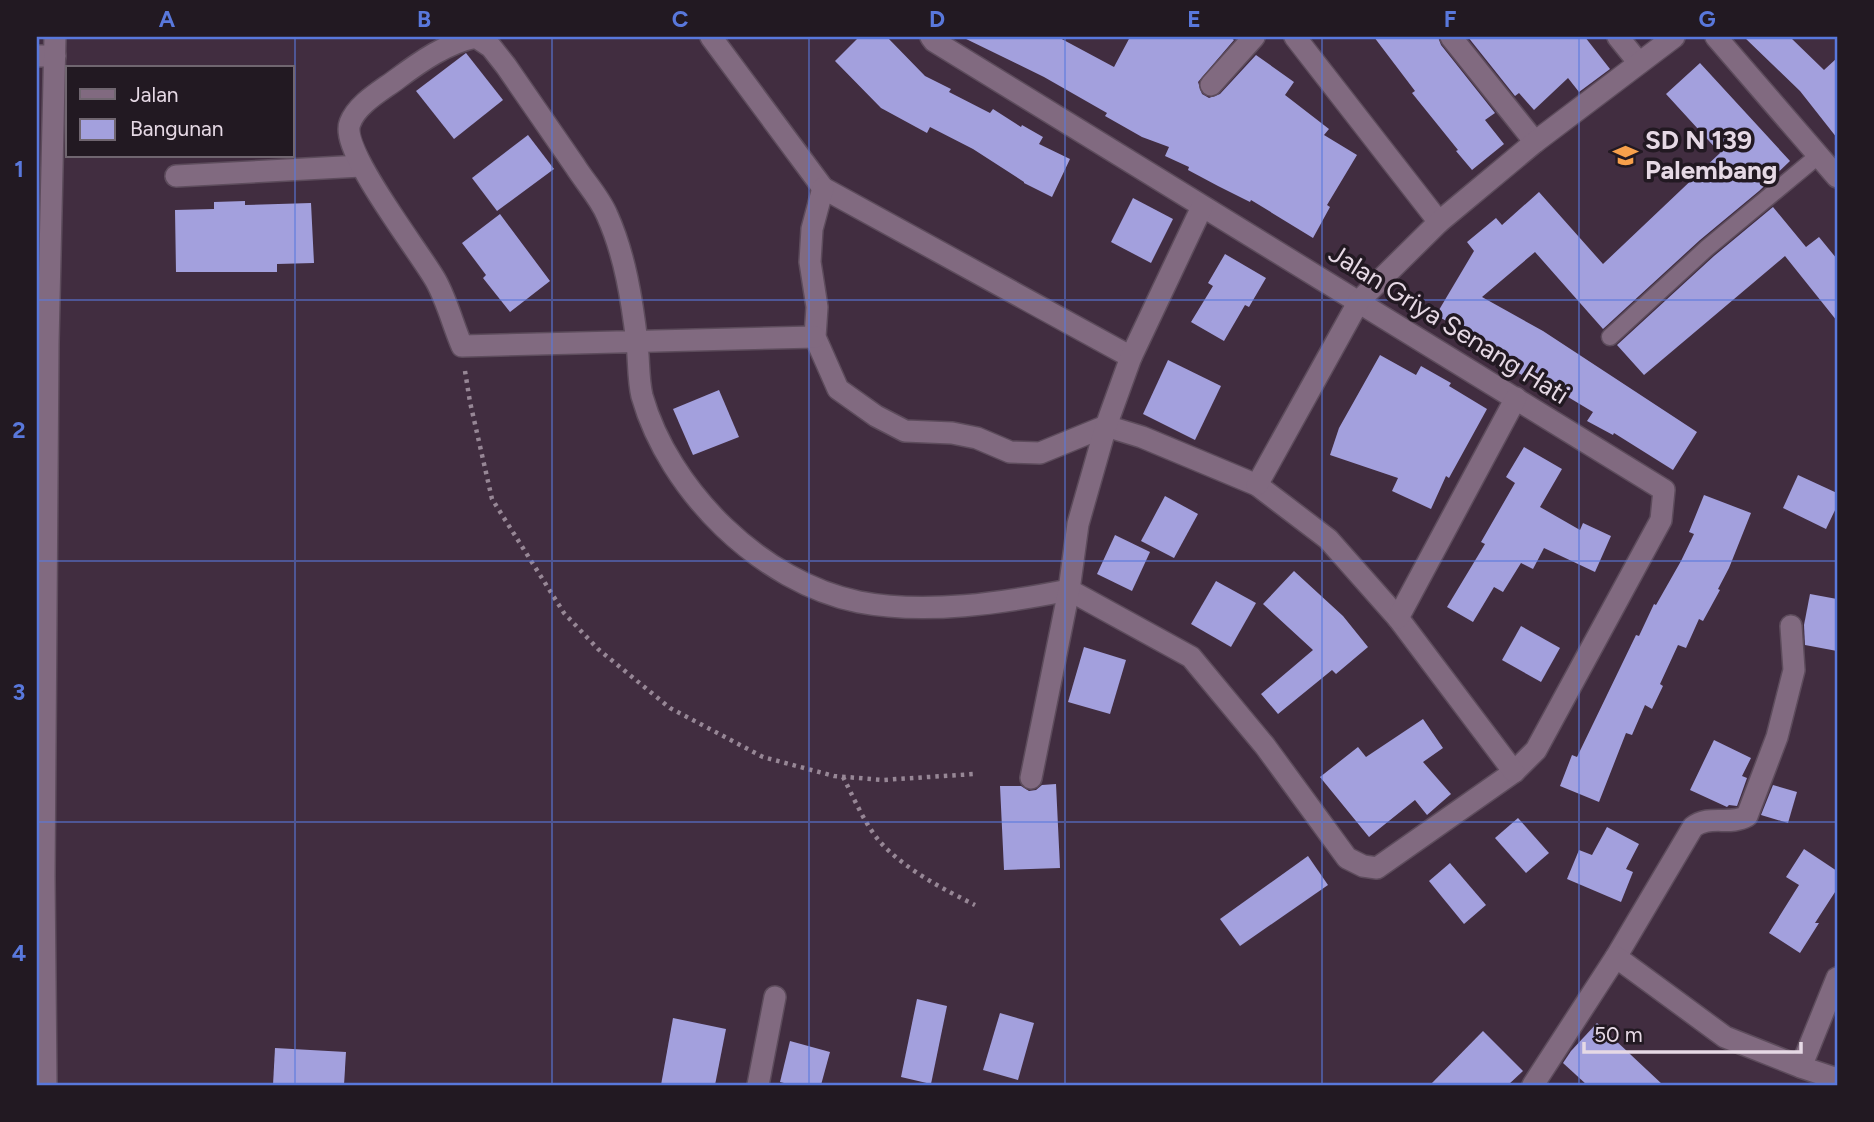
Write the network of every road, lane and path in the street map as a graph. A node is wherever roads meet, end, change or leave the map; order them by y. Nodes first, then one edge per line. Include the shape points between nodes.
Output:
1 (711, 37) edge
2 (931, 37) edge
3 (1254, 37) edge
4 (1295, 37) edge
5 (1451, 37) edge
6 (1618, 37) edge
7 (1674, 37) edge
8 (1716, 37) edge
9 (49, 50) edge
10 (1639, 63) junction
11 (1211, 85) dead end
12 (1535, 142) junction
13 (1819, 155) junction
14 (361, 166) junction
15 (176, 176) dead end
16 (1837, 177) edge
17 (823, 188) junction
18 (1202, 207) junction
19 (1439, 222) junction
20 (1359, 301) junction
21 (815, 337) junction
22 (1610, 337) dead end
23 (636, 340) junction
24 (462, 346) junction
25 (1130, 357) junction
26 (1516, 398) junction
27 (1106, 426) junction
28 (1256, 485) junction
29 (42, 583) edge
30 (1069, 590) junction
31 (1398, 618) junction
32 (1791, 626) dead end
33 (1514, 772) junction
34 (974, 774) dead end
35 (843, 777) junction
36 (1031, 778) dead end
37 (975, 905) dead end
38 (1616, 957) junction
39 (1837, 978) edge
40 (775, 997) dead end
41 (1801, 1067) junction
42 (1837, 1079) edge
43 (46, 1085) edge
44 (758, 1085) edge
45 (1533, 1085) edge

1 - 17 street
2 - 18 street, Jalan Griya Senang Hati
3 - 11 street
4 - 19 street
5 - 12 street
6 - 10 street
7 - 10 street
8 - 13 street
9 - 29 street
10 - 12 street
12 - 19 street
13 - 16 street
13 - 22 lane
14 - 15 street
14 - 23 street via 349,138 349,124 359,108 434,54 456,41 477,37 492,47 607,213 626,269
14 - 24 street via 437,282
17 - 21 street via 812,229 810,262 817,307
17 - 25 street
18 - 20 street, Jalan Griya Senang Hati
18 - 25 street
19 - 20 street
20 - 26 street, Jalan Griya Senang Hati
20 - 28 street
21 - 23 street
21 - 27 street via 838,389 905,431 951,433 1010,452 1040,453
23 - 24 street
23 - 30 street via 642,395 664,452 687,487 759,555 806,584 859,601 915,607 988,604
24 - 35 path via 492,499 564,613 598,649 670,708 763,757
25 - 27 street
26 - 31 street
26 - 33 street, Jalan Griya Senang Hati via 1664,490 1661,520 1536,750
27 - 28 street
27 - 30 street via 1078,524
28 - 31 street via 1328,539
29 - 43 street
30 - 33 street, Jalan Griya Senang Hati via 1191,657 1265,746 1339,849 1363,866 1377,868
30 - 36 street
31 - 33 street
32 - 38 street via 1794,670 1777,737 1747,816 1734,821 1708,820 1693,827
34 - 35 path via 883,780
35 - 37 path via 880,842 917,872
38 - 41 street via 1725,1037
38 - 45 street
39 - 41 street
40 - 44 street
41 - 42 street

